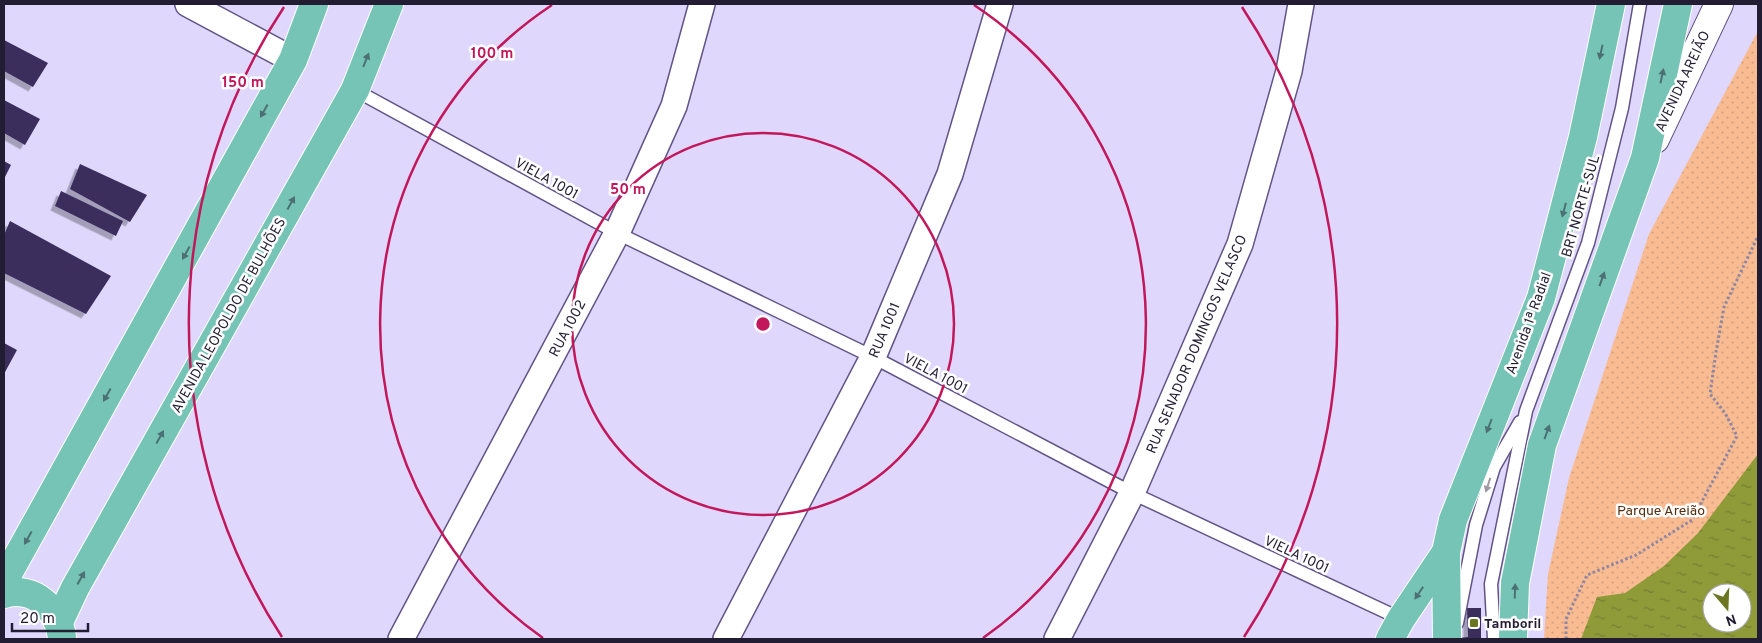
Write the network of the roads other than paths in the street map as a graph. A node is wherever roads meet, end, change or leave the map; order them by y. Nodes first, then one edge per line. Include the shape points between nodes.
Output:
1 (188, 4) edge
2 (314, 4) edge
3 (389, 4) edge
4 (702, 4) edge
5 (1000, 4) edge
6 (1301, 4) edge
7 (1611, 4) edge
8 (1640, 4) edge
9 (1678, 4) edge
10 (1719, 4) edge
11 (293, 60) junction
12 (354, 90) junction
13 (1645, 158) junction
14 (617, 233) junction
15 (873, 357) junction
16 (1526, 411) junction
17 (1132, 493) junction
18 (1446, 552) junction
19 (4, 581) edge
20 (4, 594) edge
21 (1396, 629) edge
22 (62, 634) edge
23 (401, 639) edge
24 (726, 639) edge
25 (1056, 639) edge
26 (1447, 639) edge
27 (1456, 639) edge
28 (1494, 639) edge
29 (1513, 639) edge

1 - 11 street
2 - 11 main road
12 -> 3 main road, AVENIDA LEOPOLDO DE BULHÕES
4 - 14 street, RUA 1002 via 674,106
5 - 15 street, RUA 1001 via 950,174
6 - 17 street, RUA SENADOR DOMINGOS VELASCO via 1289,71 1240,244
7 -> 18 main road, Avenida 1ª Radial via 1583,137 1541,298 1452,520
8 - 16 lane, BRT NORTE-SUL via 1622,108 1588,243
13 -> 9 main road
10 - 13 main road, AVENIDA AREIÃO
11 -> 19 main road
12 - 14 lane, VIELA 1001
22 -> 12 main road, AVENIDA LEOPOLDO DE BULHÕES via 80,580
29 -> 13 main road via 1515,583 1542,445
14 - 15 lane, VIELA 1001
14 - 23 street, RUA 1002
15 - 17 lane, VIELA 1001
15 - 24 street, RUA 1001
16 -> 27 lane, BRT NORTE-SUL via 1494,467 1476,525
16 - 28 lane, BRT NORTE-SUL via 1491,584
17 - 21 lane, VIELA 1001
17 - 25 street, RUA SENADOR DOMINGOS VELASCO
18 -> 21 main road
18 - 26 main road, Avenida 1ª Radial
20 - 22 main road via 26,593 40,599 52,609

